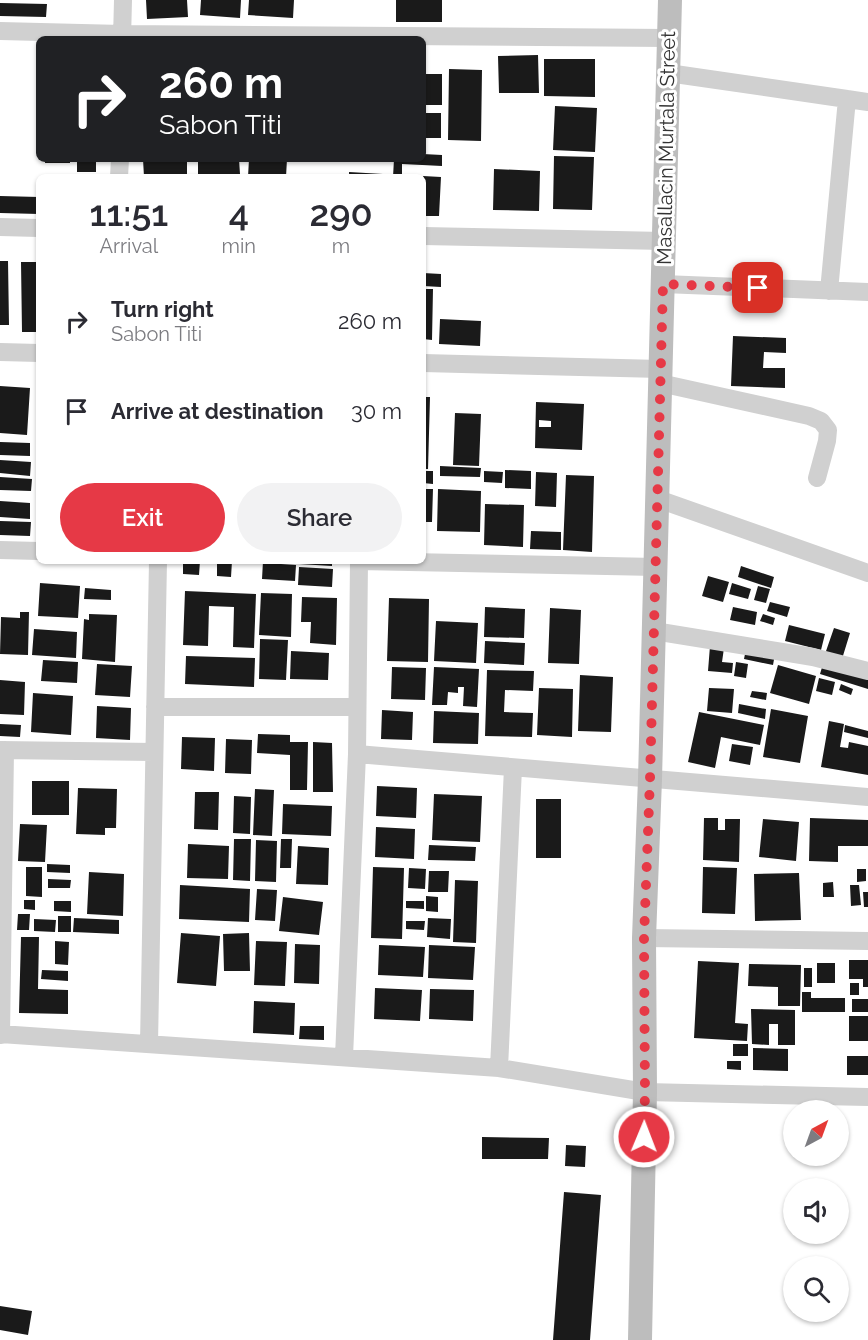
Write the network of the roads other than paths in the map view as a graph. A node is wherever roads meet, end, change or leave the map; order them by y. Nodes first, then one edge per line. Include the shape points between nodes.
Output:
1 (123, 0) edge
2 (670, 0) edge
3 (0, 31) edge
4 (102, 36) edge
5 (122, 36) edge
6 (426, 38) edge
7 (668, 38) junction
8 (668, 73) junction
9 (847, 99) junction
10 (868, 102) edge
11 (0, 227) edge
12 (36, 228) edge
13 (426, 236) edge
14 (664, 241) junction
15 (663, 284) junction
16 (829, 291) junction
17 (868, 292) edge
18 (0, 352) edge
19 (36, 353) edge
20 (426, 363) edge
21 (661, 376) junction
22 (817, 478) dead end
23 (658, 499) junction
24 (0, 550) edge
25 (36, 551) edge
26 (426, 562) edge
27 (158, 564) edge
28 (359, 564) edge
29 (656, 567) junction
30 (868, 573) edge
31 (654, 631) junction
32 (868, 671) edge
33 (155, 707) junction
34 (357, 707) junction
35 (2, 750) edge
36 (154, 752) junction
37 (357, 754) junction
38 (513, 768) junction
39 (650, 779) junction
40 (868, 797) edge
41 (644, 938) junction
42 (868, 941) edge
43 (1, 1034) edge
44 (149, 1044) junction
45 (344, 1057) junction
46 (499, 1068) junction
47 (645, 1092) junction
48 (868, 1096) edge
49 (640, 1340) edge

1 - 5 street
2 - 7 street, Masallacin Murtala Street
3 - 4 street
6 - 7 street
7 - 8 street, Masallacin Murtala Street
8 - 9 street
8 - 14 street, Masallacin Murtala Street
9 - 10 street
9 - 16 street
11 - 12 street
13 - 14 street
14 - 15 street, Masallacin Murtala Street
15 - 16 street
15 - 21 street, Masallacin Murtala Street
16 - 17 street
18 - 19 street
20 - 21 street
21 - 22 street via 821,421 828,430
21 - 23 street, Masallacin Murtala Street
23 - 29 street, Masallacin Murtala Street
23 - 30 street
24 - 25 street
26 - 29 street
27 - 33 street
28 - 34 street
29 - 31 street, Masallacin Murtala Street
31 - 32 street via 813,657
31 - 39 street, Masallacin Murtala Street
33 - 34 street
33 - 36 street
34 - 37 street
35 - 36 street
35 - 43 street
36 - 44 street
37 - 38 street
37 - 45 street
38 - 39 street
38 - 46 street
39 - 40 street
39 - 41 street, Masallacin Murtala Street
41 - 42 street
41 - 47 street, Masallacin Murtala Street
43 - 44 street
44 - 45 street
45 - 46 street
46 - 47 street
47 - 48 street
47 - 49 street, Masallacin Murtala Street

